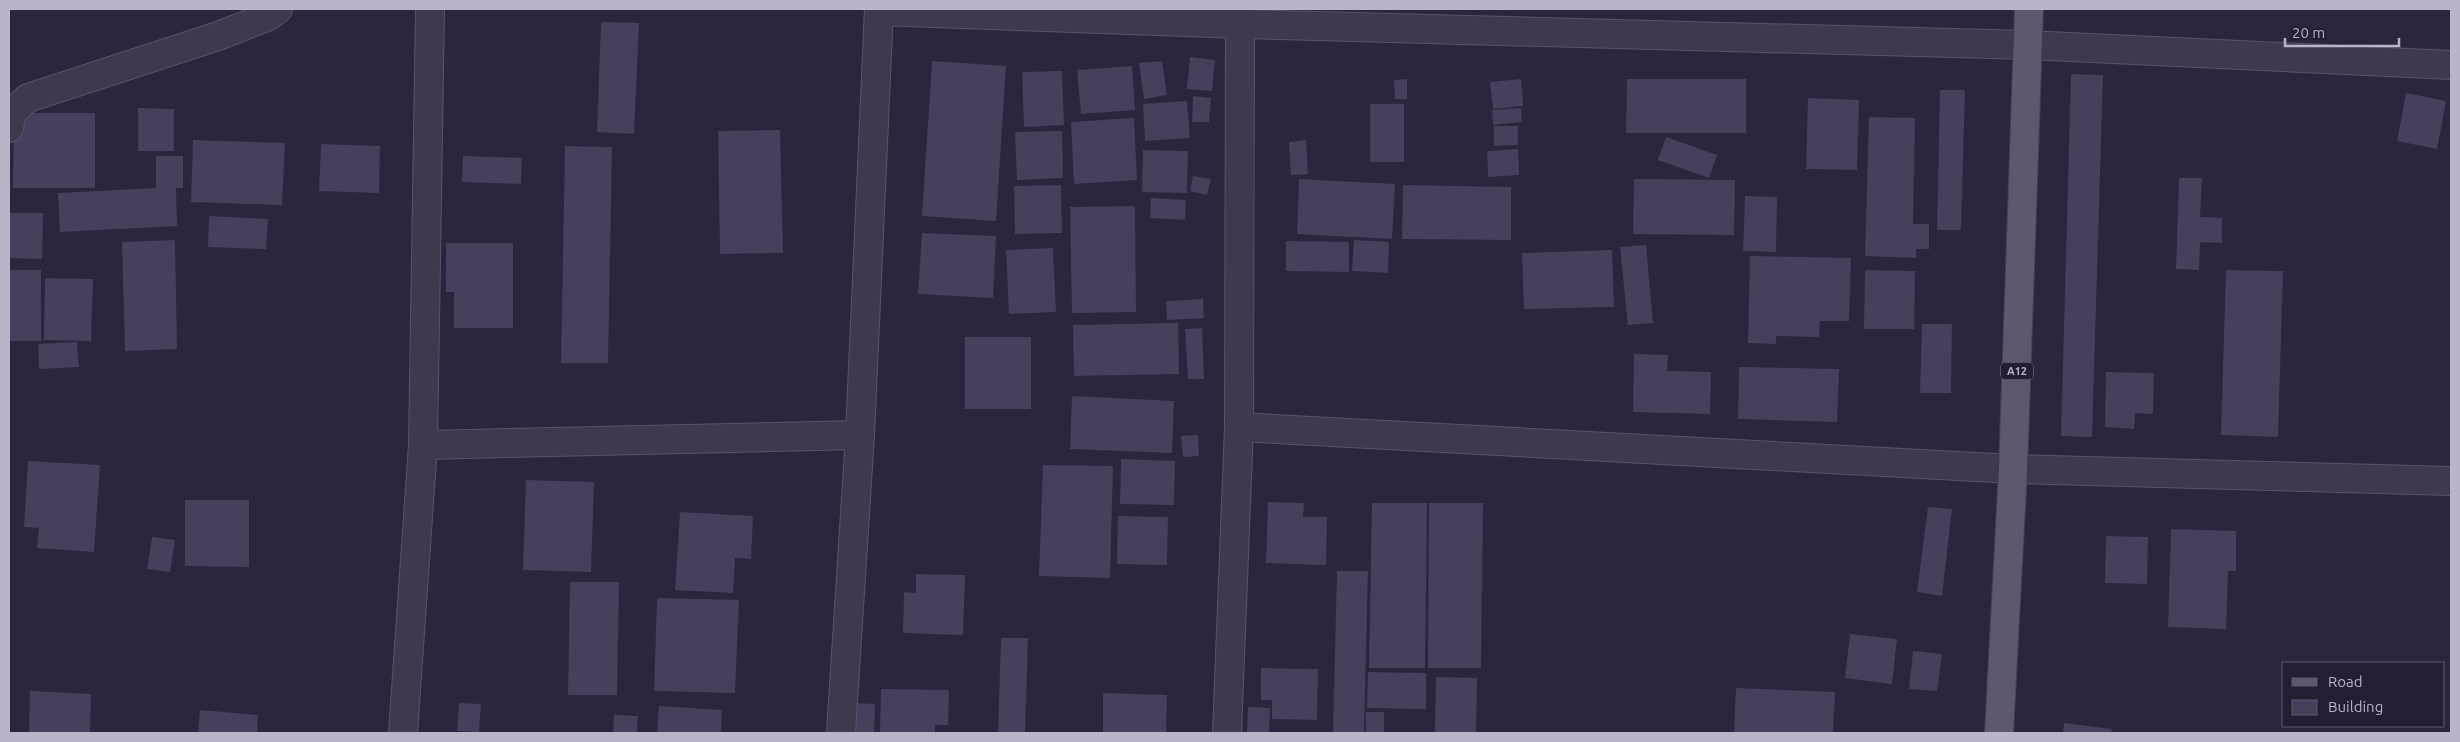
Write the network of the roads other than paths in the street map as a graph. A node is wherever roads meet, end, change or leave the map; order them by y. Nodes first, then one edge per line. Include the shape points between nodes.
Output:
1 (278, 9) edge
2 (430, 9) edge
3 (2029, 9) edge
4 (880, 10) edge
5 (1240, 24) junction
6 (2028, 44) junction
7 (2451, 65) edge
8 (9, 128) edge
9 (1239, 427) junction
10 (860, 435) junction
11 (424, 445) junction
12 (2013, 469) junction
13 (2451, 481) edge
14 (403, 733) edge
15 (841, 733) edge
16 (1227, 733) edge
17 (1999, 733) edge

1 - 8 street via 218,36 28,98 12,112
2 - 11 street
3 - 6 main road, A12
4 - 5 street
4 - 10 street
5 - 6 street
5 - 9 street
6 - 7 street
6 - 12 main road, A12
9 - 12 street
9 - 16 street
10 - 11 street
10 - 15 street
11 - 14 street
12 - 13 street
12 - 17 main road, A12

